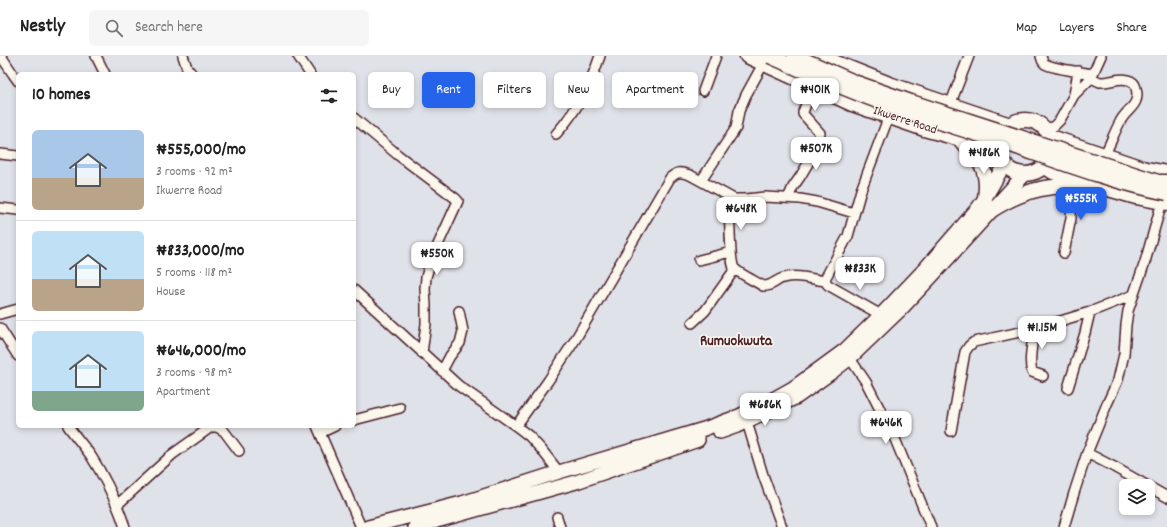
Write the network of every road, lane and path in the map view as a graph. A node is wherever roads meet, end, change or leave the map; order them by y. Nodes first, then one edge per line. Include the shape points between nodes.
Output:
1 (1, 56) edge
2 (96, 56) edge
3 (183, 56) edge
4 (298, 56) edge
5 (600, 56) edge
6 (716, 56) edge
7 (747, 56) edge
8 (795, 56) edge
9 (821, 56) edge
10 (969, 56) edge
11 (1041, 56) edge
12 (1101, 56) edge
13 (767, 60) edge
14 (1078, 71) junction
15 (104, 72) edge
16 (191, 72) edge
17 (309, 72) edge
18 (1092, 76) junction
19 (16, 78) edge
20 (813, 86) junction
21 (703, 91) dead end
22 (1074, 95) junction
23 (950, 105) junction
24 (889, 116) junction
25 (356, 120) edge
26 (1010, 124) junction
27 (1048, 133) junction
28 (556, 134) dead end
29 (957, 138) junction
30 (0, 154) edge
31 (16, 156) edge
32 (1104, 156) junction
33 (1001, 158) junction
34 (1044, 166) junction
35 (1167, 173) edge
36 (1024, 174) junction
37 (701, 180) junction
38 (1167, 182) edge
39 (1072, 187) junction
40 (1106, 188) junction
41 (729, 197) junction
42 (788, 198) junction
43 (1165, 200) edge
44 (988, 205) junction
45 (0, 208) edge
46 (16, 210) edge
47 (854, 213) junction
48 (731, 252) junction
49 (1064, 253) dead end
50 (699, 260) dead end
51 (735, 269) junction
52 (825, 281) junction
53 (356, 292) edge
54 (1134, 295) junction
55 (16, 310) edge
56 (459, 311) dead end
57 (1090, 312) junction
58 (0, 314) edge
59 (881, 315) junction
60 (692, 323) dead end
61 (0, 328) edge
62 (1034, 329) junction
63 (422, 352) junction
64 (16, 353) edge
65 (847, 354) junction
66 (442, 371) junction
67 (1043, 376) dead end
68 (1068, 388) dead end
69 (400, 408) dead end
70 (356, 419) edge
71 (747, 422) junction
72 (516, 426) junction
73 (70, 428) edge
74 (210, 428) edge
75 (218, 428) edge
76 (318, 429) edge
77 (951, 431) dead end
78 (239, 451) dead end
79 (1087, 453) junction
80 (559, 472) junction
81 (1167, 497) edge
82 (117, 505) junction
83 (557, 517) dead end
84 (125, 527) edge
85 (361, 527) edge
86 (368, 527) edge
87 (415, 527) edge
88 (560, 527) edge
89 (782, 527) edge
90 (931, 527) edge
91 (1064, 527) edge

1 - 19 street
2 - 15 street
3 - 16 street
4 - 17 street
5 - 28 street via 582,96
6 - 21 street
7 - 13 main road, Ikwerre Road
8 - 38 main road, bridge via 854,82 910,102 1158,182
9 - 23 main road via 889,84
10 - 23 street
11 - 14 street via 1044,64
12 - 18 street
13 - 20 main road, Ikwerre Road
13 - 37 street via 746,95 739,111 736,128
13 - 43 main road, bridge via 897,108 1120,182
14 - 18 street
14 - 22 street
18 - 22 street
18 - 32 street via 1098,82 1129,80 1135,84 1137,90 1135,104 1120,121
20 - 24 main road, Ikwerre Road via 852,104
20 - 42 street via 803,114 820,134 810,160
22 - 27 street via 1060,120
23 - 26 main road
24 - 29 main road, Ikwerre Road
24 - 47 street
25 - 63 street via 458,202 426,278 426,324
26 - 27 main road via 1020,120 1032,121
26 - 33 main road via 999,138
27 - 32 main road
27 - 34 main road via 1052,151
29 - 33 main road, Ikwerre Road
29 - 44 main road via 973,152 982,166
30 - 31 street
32 - 35 main road
33 - 36 main road via 1013,172
33 - 44 main road
34 - 36 main road via 1035,173
34 - 40 main road via 1064,176
36 - 44 main road
37 - 41 street
37 - 72 street via 683,173 670,178 575,340
39 - 40 main road
39 - 44 main road via 1053,186
39 - 49 street via 1071,218
40 - 43 main road via 1136,197
41 - 42 street
41 - 48 street
42 - 47 street via 817,202
43 - 54 street
44 - 59 main road
44 - 65 main road via 932,276 902,308
45 - 46 street
47 - 52 street via 848,236
48 - 50 street
48 - 51 street
51 - 52 street via 767,287 781,278 792,276
51 - 60 street via 705,311
52 - 59 street
53 - 63 street
54 - 57 street
54 - 79 street via 1128,311 1124,354 1118,380
55 - 58 street
56 - 66 street via 462,331 460,344
57 - 62 street
57 - 68 street
59 - 65 main road
61 - 64 street
62 - 67 street via 1031,370
62 - 77 street via 974,342 969,346 965,352
63 - 66 street
65 - 71 main road via 815,385
65 - 80 main road via 793,388 739,416 704,429
65 - 90 street via 866,382 895,439
66 - 72 street
69 - 70 street
71 - 87 main road via 576,482
71 - 89 street
72 - 80 street via 529,436
73 - 82 street via 91,456
74 - 82 street via 173,454
75 - 78 street via 224,431
76 - 85 street
79 - 81 street
79 - 91 street
80 - 86 main road via 462,503
82 - 84 street
83 - 88 street

